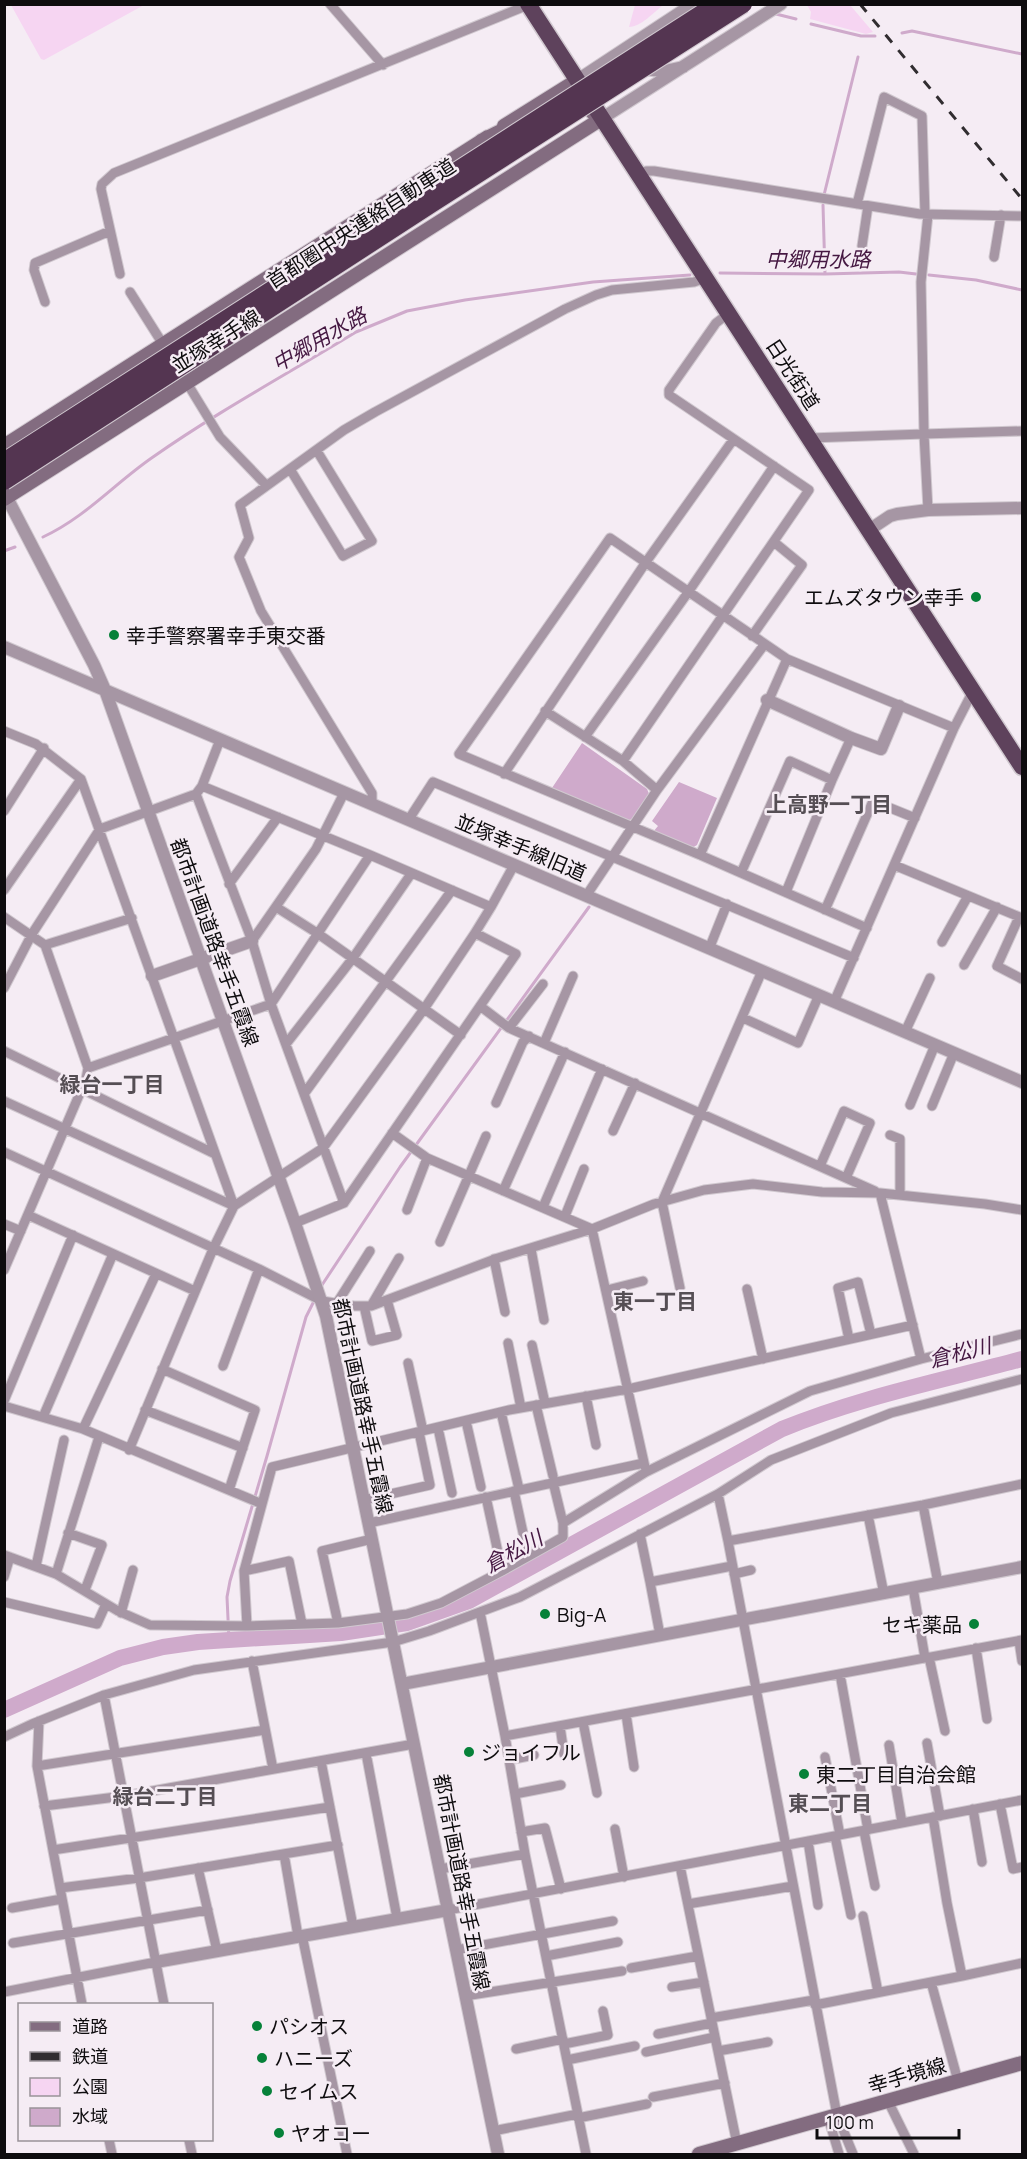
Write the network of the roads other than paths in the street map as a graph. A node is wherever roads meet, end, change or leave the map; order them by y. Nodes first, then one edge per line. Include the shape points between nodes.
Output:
1 (330, 4) edge
2 (693, 4) edge
3 (717, 4) edge
4 (743, 4) edge
5 (781, 4) edge
6 (528, 5) edge
7 (383, 65) junction
8 (683, 67) junction
9 (576, 81) junction
10 (601, 119) junction
11 (481, 141) junction
12 (638, 176) junction
13 (857, 204) junction
14 (868, 206) junction
15 (926, 214) junction
16 (1001, 215) junction
17 (1020, 216) dead end
18 (110, 231) junction
19 (862, 246) dead end
20 (994, 257) dead end
21 (120, 274) dead end
22 (706, 278) junction
23 (130, 292) dead end
24 (45, 302) dead end
25 (729, 313) junction
26 (164, 345) junction
27 (187, 383) junction
28 (131, 418) junction
29 (1023, 431) edge
30 (924, 434) junction
31 (810, 438) junction
32 (733, 440) junction
33 (4, 446) edge
34 (317, 451) junction
35 (4, 462) edge
36 (774, 466) junction
37 (4, 467) edge
38 (290, 469) junction
39 (266, 486) junction
40 (5, 492) edge
41 (1023, 508) edge
42 (928, 510) junction
43 (869, 530) junction
44 (774, 542) junction
45 (646, 562) junction
46 (689, 591) junction
47 (724, 616) junction
48 (752, 636) junction
49 (764, 645) junction
50 (4, 647) edge
51 (787, 659) junction
52 (105, 690) junction
53 (973, 691) junction
54 (767, 700) junction
55 (898, 706) junction
56 (545, 711) junction
57 (954, 728) junction
58 (4, 731) edge
59 (585, 737) junction
60 (852, 738) junction
61 (220, 740) junction
62 (44, 748) junction
63 (623, 761) junction
64 (1023, 767) edge
65 (504, 774) junction
66 (81, 779) junction
67 (832, 780) junction
68 (199, 790) junction
69 (657, 790) junction
70 (344, 793) junction
71 (372, 804) junction
72 (4, 811) edge
73 (148, 811) junction
74 (278, 817) junction
75 (915, 818) junction
76 (409, 819) junction
77 (633, 828) junction
78 (100, 829) junction
79 (324, 837) junction
80 (370, 855) junction
81 (700, 855) junction
82 (613, 856) junction
83 (514, 865) junction
84 (894, 865) junction
85 (741, 873) junction
86 (411, 874) junction
87 (229, 884) junction
88 (4, 890) edge
89 (452, 890) junction
90 (786, 892) junction
91 (586, 896) junction
92 (968, 896) junction
93 (728, 904) junction
94 (276, 907) junction
95 (491, 908) junction
96 (997, 908) junction
97 (825, 910) junction
98 (4, 917) edge
99 (132, 918) junction
100 (1021, 918) edge
101 (867, 928) junction
102 (317, 933) junction
103 (475, 933) junction
104 (32, 934) junction
105 (252, 941) junction
106 (942, 942) dead end
107 (45, 945) junction
108 (709, 949) junction
109 (353, 958) junction
110 (854, 958) junction
111 (201, 960) junction
112 (964, 965) dead end
113 (762, 971) junction
114 (152, 976) junction
115 (573, 976) dead end
116 (930, 978) dead end
117 (1023, 979) edge
118 (387, 982) junction
119 (543, 984) dead end
120 (4, 988) edge
121 (819, 995) junction
122 (834, 1002) junction
123 (271, 1004) junction
124 (480, 1006) junction
125 (424, 1009) junction
126 (742, 1018) junction
127 (222, 1022) junction
128 (509, 1028) junction
129 (905, 1032) junction
130 (461, 1035) junction
131 (529, 1036) junction
132 (174, 1038) junction
133 (544, 1043) junction
134 (286, 1044) junction
135 (935, 1045) junction
136 (4, 1051) edge
137 (565, 1052) junction
138 (954, 1053) junction
139 (88, 1068) junction
140 (602, 1069) junction
141 (1023, 1082) edge
142 (635, 1083) junction
143 (82, 1088) junction
144 (304, 1094) junction
145 (4, 1101) edge
146 (496, 1103) dead end
147 (910, 1105) dead end
148 (932, 1106) dead end
149 (702, 1113) junction
150 (66, 1128) junction
151 (613, 1131) dead end
152 (392, 1133) junction
153 (890, 1135) dead end
154 (486, 1136) dead end
155 (323, 1148) junction
156 (4, 1152) edge
157 (215, 1154) junction
158 (427, 1158) junction
159 (820, 1166) junction
160 (584, 1168) dead end
161 (47, 1172) junction
162 (470, 1176) junction
163 (279, 1178) junction
164 (846, 1178) junction
165 (503, 1191) junction
166 (880, 1193) junction
167 (900, 1195) junction
168 (662, 1202) junction
169 (344, 1203) junction
170 (234, 1206) junction
171 (543, 1207) junction
172 (1023, 1209) edge
173 (407, 1210) dead end
174 (1023, 1214) edge
175 (28, 1215) junction
176 (566, 1216) junction
177 (295, 1223) junction
178 (4, 1224) edge
179 (592, 1229) junction
180 (21, 1231) junction
181 (73, 1235) junction
182 (440, 1242) dead end
183 (213, 1249) junction
184 (531, 1249) junction
185 (370, 1251) dead end
186 (113, 1254) junction
187 (399, 1258) dead end
188 (494, 1259) junction
189 (259, 1269) junction
190 (4, 1270) edge
191 (156, 1274) junction
192 (643, 1281) dead end
193 (680, 1288) dead end
194 (747, 1289) dead end
195 (607, 1290) junction
196 (195, 1292) junction
197 (387, 1300) junction
198 (322, 1301) junction
199 (337, 1303) junction
200 (367, 1306) junction
201 (504, 1312) dead end
202 (544, 1320) dead end
203 (913, 1325) junction
204 (872, 1334) junction
205 (1023, 1334) edge
206 (849, 1339) junction
207 (508, 1343) dead end
208 (532, 1345) dead end
209 (763, 1359) junction
210 (921, 1359) junction
211 (408, 1364) dead end
212 (223, 1366) dead end
213 (162, 1369) junction
214 (1023, 1379) edge
215 (628, 1389) junction
216 (586, 1396) junction
217 (4, 1401) edge
218 (541, 1404) junction
219 (4, 1406) edge
220 (521, 1408) junction
221 (145, 1410) junction
222 (501, 1412) junction
223 (42, 1417) junction
224 (466, 1420) junction
225 (438, 1428) junction
226 (83, 1430) junction
227 (421, 1431) junction
228 (99, 1437) junction
229 (64, 1440) dead end
230 (596, 1445) dead end
231 (243, 1448) junction
232 (353, 1448) junction
233 (129, 1449) junction
234 (645, 1467) junction
235 (553, 1479) junction
236 (1023, 1484) edge
237 (481, 1487) dead end
238 (229, 1490) junction
239 (516, 1490) junction
240 (452, 1493) dead end
241 (718, 1494) junction
242 (486, 1497) junction
243 (364, 1500) junction
244 (262, 1504) junction
245 (923, 1505) junction
246 (868, 1515) junction
247 (369, 1522) junction
248 (563, 1523) junction
249 (68, 1533) junction
250 (640, 1534) junction
251 (372, 1539) junction
252 (728, 1541) junction
253 (7, 1556) edge
254 (528, 1557) junction
255 (36, 1566) junction
256 (1023, 1567) edge
257 (133, 1570) dead end
258 (733, 1570) junction
259 (751, 1570) dead end
260 (502, 1571) junction
261 (244, 1572) junction
262 (56, 1574) junction
263 (4, 1577) edge
264 (650, 1582) junction
265 (938, 1583) junction
266 (913, 1588) junction
267 (85, 1590) junction
268 (884, 1594) junction
269 (4, 1602) edge
270 (106, 1604) junction
271 (480, 1612) junction
272 (121, 1613) junction
273 (388, 1619) junction
274 (743, 1620) junction
275 (338, 1623) junction
276 (303, 1624) junction
277 (247, 1626) junction
278 (660, 1635) junction
279 (393, 1640) junction
280 (1021, 1640) edge
281 (976, 1648) junction
282 (927, 1658) junction
283 (252, 1661) junction
284 (1023, 1661) edge
285 (492, 1667) junction
286 (840, 1674) junction
287 (402, 1684) junction
288 (755, 1690) junction
289 (104, 1695) junction
290 (626, 1714) junction
291 (987, 1719) dead end
292 (39, 1721) junction
293 (583, 1722) junction
294 (560, 1726) junction
295 (265, 1730) junction
296 (945, 1731) dead end
297 (505, 1736) junction
298 (4, 1737) edge
299 (927, 1743) dead end
300 (414, 1744) junction
301 (889, 1745) dead end
302 (115, 1752) junction
303 (366, 1753) junction
304 (564, 1754) dead end
305 (534, 1755) dead end
306 (825, 1757) dead end
307 (509, 1760) junction
308 (321, 1761) junction
309 (37, 1766) junction
310 (634, 1767) dead end
311 (273, 1769) junction
312 (561, 1785) dead end
313 (597, 1793) dead end
314 (515, 1794) junction
315 (124, 1796) junction
316 (1022, 1801) edge
317 (1000, 1804) junction
318 (44, 1806) junction
319 (330, 1807) junction
320 (973, 1809) junction
321 (937, 1817) junction
322 (902, 1823) junction
323 (615, 1829) dead end
324 (866, 1830) junction
325 (521, 1832) junction
326 (838, 1836) junction
327 (132, 1838) junction
328 (808, 1841) junction
329 (338, 1845) junction
330 (785, 1846) junction
331 (52, 1851) junction
332 (284, 1854) junction
333 (525, 1854) junction
334 (982, 1862) dead end
335 (680, 1866) junction
336 (1023, 1867) edge
337 (198, 1868) junction
338 (441, 1869) junction
339 (624, 1877) junction
340 (139, 1878) junction
341 (793, 1886) junction
342 (875, 1886) dead end
343 (60, 1888) junction
344 (561, 1889) junction
345 (534, 1894) junction
346 (62, 1899) junction
347 (688, 1904) junction
348 (818, 1905) dead end
349 (12, 1908) dead end
350 (208, 1910) junction
351 (448, 1910) junction
352 (851, 1915) dead end
353 (863, 1916) dead end
354 (397, 1918) junction
355 (147, 1920) junction
356 (613, 1921) dead end
357 (353, 1926) junction
358 (69, 1934) junction
359 (542, 1935) junction
360 (300, 1936) junction
361 (618, 1942) dead end
362 (13, 1943) dead end
363 (456, 1950) junction
364 (217, 1951) junction
365 (546, 1956) junction
366 (698, 1956) junction
367 (156, 1962) junction
368 (1023, 1963) edge
369 (962, 1976) junction
370 (77, 1978) junction
371 (704, 1982) junction
372 (931, 1982) junction
373 (552, 1983) junction
374 (672, 1988) dead end
375 (4, 1992) edge
376 (878, 1992) junction
377 (465, 1995) junction
378 (814, 2002) junction
379 (82, 2003) edge
380 (164, 2003) edge
381 (603, 2011) dead end
382 (712, 2021) junction
383 (658, 2034) dead end
384 (715, 2037) junction
385 (563, 2042) junction
386 (768, 2042) dead end
387 (635, 2046) dead end
388 (516, 2049) dead end
389 (718, 2051) junction
390 (646, 2052) dead end
391 (567, 2060) junction
392 (1023, 2063) edge
393 (958, 2081) junction
394 (724, 2083) junction
395 (888, 2101) junction
396 (578, 2116) junction
397 (833, 2116) junction
398 (493, 2131) junction
399 (737, 2144) junction
400 (346, 2154) edge
401 (498, 2154) edge
402 (586, 2154) edge
403 (699, 2154) edge
404 (839, 2154) edge
405 (853, 2154) edge
406 (914, 2154) edge

1 - 7 street
2 - 9 street
3 - 35 highway, 首都圏中央連絡自動車道, bridge
4 - 40 highway, 首都圏中央連絡自動車道, bridge via 411,217
5 - 8 street
6 - 7 street
6 - 9 highway, 日光街道
7 - 18 street via 114,173 102,184
8 - 9 street via 665,71 634,68 597,88
8 - 10 street
9 - 10 highway, 日光街道
9 - 11 main road, 並塚幸手線
10 - 11 main road via 577,102 537,127 512,128
10 - 12 highway, 日光街道
10 - 27 main road, 並塚幸手線
11 - 26 main road, 並塚幸手線
12 - 13 street via 654,171
12 - 22 highway, 日光街道
13 - 14 street
13 - 15 street via 884,98 922,116
14 - 15 street
14 - 19 street
15 - 16 street
15 - 30 street via 921,282
16 - 17 street
16 - 20 street
18 - 21 street
18 - 24 street via 35,263
22 - 25 highway, 日光街道
22 - 34 street via 596,295 375,412
23 - 26 street
25 - 31 highway, 日光街道
25 - 32 street via 716,323 669,395
26 - 27 street
26 - 33 main road, 並塚幸手線
27 - 28 main road, 並塚幸手線
27 - 39 street via 231,450
28 - 37 main road via 89,438 58,441 15,466
28 - 40 main road, 並塚幸手線
29 - 30 street
30 - 31 street
30 - 42 street
31 - 43 highway, 日光街道
32 - 36 street
32 - 45 street
34 - 38 street
34 - 38 street via 372,541 343,556
36 - 44 street via 809,490
36 - 46 street
38 - 39 street
39 - 71 street via 240,505 249,538 239,557 261,611 372,793
40 - 52 street, 都市計画道路幸手五霞線
41 - 42 street
42 - 43 street via 890,516
43 - 53 highway, 日光街道
44 - 47 street
44 - 48 street via 802,566
45 - 46 street
45 - 56 street
45 - 65 street via 610,538 459,754
46 - 47 street
46 - 59 street
47 - 48 street
47 - 63 street
48 - 49 street
49 - 51 street
49 - 69 street
50 - 52 street, 並塚幸手線旧道
51 - 54 street
51 - 55 street
52 - 61 street, 並塚幸手線旧道
52 - 73 street, 都市計画道路幸手五霞線
53 - 57 street
53 - 64 highway, 日光街道
54 - 60 street
54 - 81 street
55 - 57 street
55 - 60 street via 881,749
56 - 59 street
56 - 65 street
57 - 75 street
58 - 62 street
59 - 63 street
60 - 67 street
61 - 68 street
61 - 70 street, 並塚幸手線旧道
62 - 66 street
62 - 72 street
63 - 69 street
65 - 77 street
66 - 78 street
66 - 88 street
67 - 85 street via 790,761
67 - 90 street
68 - 73 street
68 - 74 street
68 - 87 street
69 - 77 street
70 - 71 street, 並塚幸手線旧道
70 - 79 street
71 - 76 street, 並塚幸手線旧道
73 - 78 street
73 - 111 street, 都市計画道路幸手五霞線
74 - 79 street
74 - 87 street
75 - 84 street
75 - 97 street via 873,801
76 - 82 street via 433,782
76 - 83 street, 並塚幸手線旧道
77 - 81 street
77 - 82 street
78 - 99 street
78 - 104 street
79 - 80 street
79 - 94 street
80 - 86 street
80 - 102 street
81 - 85 street
82 - 91 street
82 - 93 street
83 - 91 street, 並塚幸手線旧道
83 - 95 street
84 - 92 street
84 - 101 street
85 - 90 street
86 - 89 street
86 - 109 street
87 - 105 street
89 - 95 street
89 - 118 street
90 - 97 street
91 - 108 street, 並塚幸手線旧道
92 - 96 street
92 - 106 street
93 - 108 street
93 - 110 street
94 - 102 street
94 - 105 street
95 - 103 street
96 - 100 street
96 - 112 street
97 - 101 street
98 - 104 street
99 - 107 street
99 - 114 street
100 - 117 street via 997,966
101 - 110 street
102 - 109 street
102 - 123 street
103 - 124 street via 516,954
103 - 125 street
104 - 107 street
104 - 120 street
105 - 111 street
105 - 123 street
107 - 139 street
108 - 113 street, 並塚幸手線旧道
109 - 118 street
109 - 134 street
110 - 122 street
111 - 114 street
111 - 127 street, 都市計画道路幸手五霞線
113 - 121 street, 並塚幸手線旧道
113 - 126 street
114 - 132 street
115 - 133 street
116 - 129 street
118 - 125 street
118 - 144 street
119 - 128 street
121 - 122 street, 並塚幸手線旧道
121 - 126 street via 798,1043
122 - 129 street, 並塚幸手線旧道
123 - 127 street
123 - 134 street
124 - 128 street
124 - 130 street
125 - 130 street
125 - 155 street
126 - 149 street
127 - 132 street
127 - 163 street, 都市計画道路幸手五霞線
128 - 131 street
129 - 135 street, 並塚幸手線旧道
130 - 152 street
131 - 133 street
131 - 146 street
132 - 139 street
132 - 157 street
133 - 137 street
134 - 144 street
135 - 138 street, 並塚幸手線旧道
135 - 147 street
136 - 143 street
137 - 140 street
137 - 165 street
138 - 141 street, 並塚幸手線旧道
138 - 148 street
139 - 143 street
140 - 142 street
140 - 171 street
142 - 149 street
142 - 151 street
143 - 150 street
143 - 157 street
144 - 155 street
145 - 150 street
149 - 159 street
149 - 168 street
150 - 161 street
150 - 170 street
152 - 158 street
152 - 169 street
153 - 167 street via 900,1139
154 - 162 street
155 - 163 street
155 - 169 street
156 - 161 street
157 - 170 street
158 - 162 street
158 - 173 street
159 - 164 street
159 - 164 street via 844,1111 870,1123
160 - 176 street
161 - 175 street
161 - 183 street
162 - 165 street
162 - 182 street
163 - 170 street
163 - 177 street, 都市計画道路幸手五霞線
164 - 166 street
165 - 171 street
166 - 167 street
166 - 168 street via 822,1192 753,1184 704,1190
166 - 203 street
167 - 172 street
168 - 179 street
168 - 193 street
169 - 177 street
170 - 183 street
171 - 176 street
172 - 174 street
175 - 180 street
175 - 181 street
176 - 179 street
177 - 198 street, 都市計画道路幸手五霞線
178 - 180 street
179 - 184 street
179 - 195 street
180 - 190 street
181 - 186 street
181 - 217 street
183 - 189 street
183 - 196 street
184 - 188 street
184 - 202 street
185 - 199 street
186 - 191 street
186 - 223 street
187 - 200 street
188 - 197 street
188 - 201 street
189 - 198 street
189 - 212 street
191 - 196 street
191 - 226 street
192 - 195 street
194 - 209 street
195 - 215 street
196 - 213 street
197 - 200 street
197 - 200 street via 397,1335 372,1341
198 - 199 street
198 - 232 street, 都市計画道路幸手五霞線
199 - 200 street
203 - 204 street
203 - 210 street
204 - 206 street
204 - 206 street via 858,1282 838,1288
205 - 210 street
206 - 209 street
207 - 220 street
208 - 218 street
209 - 215 street
210 - 234 street via 810,1391
211 - 227 street
213 - 221 street
213 - 231 street via 255,1410
214 - 241 street via 891,1413 771,1460
215 - 216 street
215 - 234 street
216 - 218 street
216 - 230 street
218 - 220 street
218 - 235 street
219 - 223 street
220 - 222 street
221 - 231 street
221 - 233 street
222 - 224 street
222 - 239 street
223 - 226 street
224 - 225 street
224 - 237 street
225 - 227 street
225 - 240 street
226 - 228 street
227 - 232 street
227 - 243 street via 430,1485
228 - 233 street
228 - 249 street
229 - 255 street
231 - 238 street
232 - 243 street, 都市計画道路幸手五霞線
232 - 244 street via 272,1467
233 - 238 street
234 - 235 street
234 - 248 street
235 - 239 street
235 - 248 street
236 - 245 street
238 - 244 street
239 - 242 street
239 - 254 street
241 - 250 street
241 - 252 street
242 - 247 street
242 - 260 street
243 - 247 street, 都市計画道路幸手五霞線
244 - 261 street
245 - 246 street
245 - 265 street
246 - 252 street
246 - 268 street
247 - 251 street, 都市計画道路幸手五霞線
248 - 254 street via 563,1537
249 - 262 street
249 - 267 street via 102,1545
250 - 264 street
250 - 271 street via 519,1597
251 - 273 street, 都市計画道路幸手五霞線
251 - 275 street via 322,1551
252 - 258 street
253 - 255 street
253 - 263 street
254 - 260 street
255 - 262 street
256 - 265 street
257 - 272 street
258 - 259 street
258 - 264 street
258 - 274 street
260 - 273 street via 441,1603
261 - 276 street via 289,1561
261 - 277 street
262 - 267 street
264 - 278 street
265 - 266 street
266 - 268 street
266 - 282 street
267 - 270 street
268 - 274 street
269 - 270 street via 96,1624
270 - 272 street
271 - 279 street
271 - 285 street
272 - 277 street via 150,1625
273 - 275 street
273 - 279 street, 都市計画道路幸手五霞線
274 - 278 street
274 - 288 street
275 - 276 street
276 - 277 street
278 - 285 street
279 - 283 street
279 - 287 street, 都市計画道路幸手五霞線
280 - 281 street
280 - 284 street
281 - 282 street
281 - 291 street
282 - 286 street
282 - 296 street
283 - 289 street via 194,1670
283 - 295 street
285 - 287 street
285 - 297 street
286 - 288 street
286 - 324 street
287 - 300 street, 都市計画道路幸手五霞線
288 - 290 street
288 - 330 street
289 - 292 street
289 - 302 street
290 - 293 street
290 - 310 street
292 - 298 street
292 - 309 street
293 - 294 street
293 - 313 street
294 - 297 street
294 - 304 street
295 - 302 street
295 - 311 street
297 - 307 street
299 - 321 street
300 - 303 street
300 - 338 street, 都市計画道路幸手五霞線
301 - 322 street
302 - 309 street
302 - 315 street
303 - 308 street
303 - 354 street
305 - 307 street
306 - 326 street
307 - 314 street
308 - 311 street
308 - 319 street
309 - 318 street
311 - 315 street
312 - 314 street
314 - 325 street
315 - 318 street
315 - 327 street
316 - 317 street
317 - 320 street
317 - 336 street via 1013,1869
318 - 331 street
319 - 327 street
319 - 329 street
320 - 321 street
320 - 334 street
321 - 322 street
321 - 369 street via 947,1903
322 - 324 street
323 - 339 street
324 - 326 street
324 - 342 street
325 - 333 street
325 - 344 street via 545,1828
326 - 328 street
326 - 352 street
327 - 331 street
327 - 340 street
328 - 330 street
328 - 348 street
329 - 332 street
329 - 357 street
330 - 335 street
330 - 341 street
331 - 343 street
332 - 337 street
332 - 360 street
333 - 338 street
333 - 345 street
335 - 339 street
335 - 347 street
337 - 340 street
337 - 350 street
338 - 351 street, 都市計画道路幸手五霞線
339 - 344 street
340 - 343 street
340 - 355 street
341 - 347 street
341 - 378 street
343 - 346 street
344 - 345 street
345 - 351 street
345 - 359 street
346 - 349 street
346 - 358 street
347 - 366 street
350 - 355 street
350 - 364 street
351 - 354 street
351 - 363 street, 都市計画道路幸手五霞線
353 - 376 street
354 - 357 street
355 - 358 street
355 - 367 street
356 - 359 street
357 - 360 street
358 - 362 street
358 - 370 street
359 - 363 street
359 - 365 street
360 - 364 street
360 - 400 street
361 - 365 street
363 - 377 street, 都市計画道路幸手五霞線
364 - 367 street
365 - 373 street
366 - 371 street
366 - 373 street
367 - 370 street
367 - 380 street
368 - 369 street
369 - 372 street
370 - 375 street
370 - 379 street
371 - 374 street
371 - 382 street
372 - 376 street
372 - 393 street
373 - 377 street
373 - 385 street
376 - 378 street
377 - 398 street, 都市計画道路幸手五霞線
378 - 382 street
378 - 397 street
381 - 385 street via 608,2035
382 - 383 street
382 - 384 street
384 - 389 street
384 - 390 street
385 - 388 street
385 - 391 street
386 - 389 street
387 - 391 street
389 - 394 street
391 - 396 street
392 - 393 main road, 幸手境線
393 - 395 main road, 幸手境線
394 - 396 street
394 - 399 street
395 - 397 main road, 幸手境線
395 - 406 street
396 - 398 street
396 - 402 street
397 - 399 main road, 幸手境線
397 - 404 street
397 - 405 street
398 - 401 street, 都市計画道路幸手五霞線
399 - 403 main road, 幸手境線

